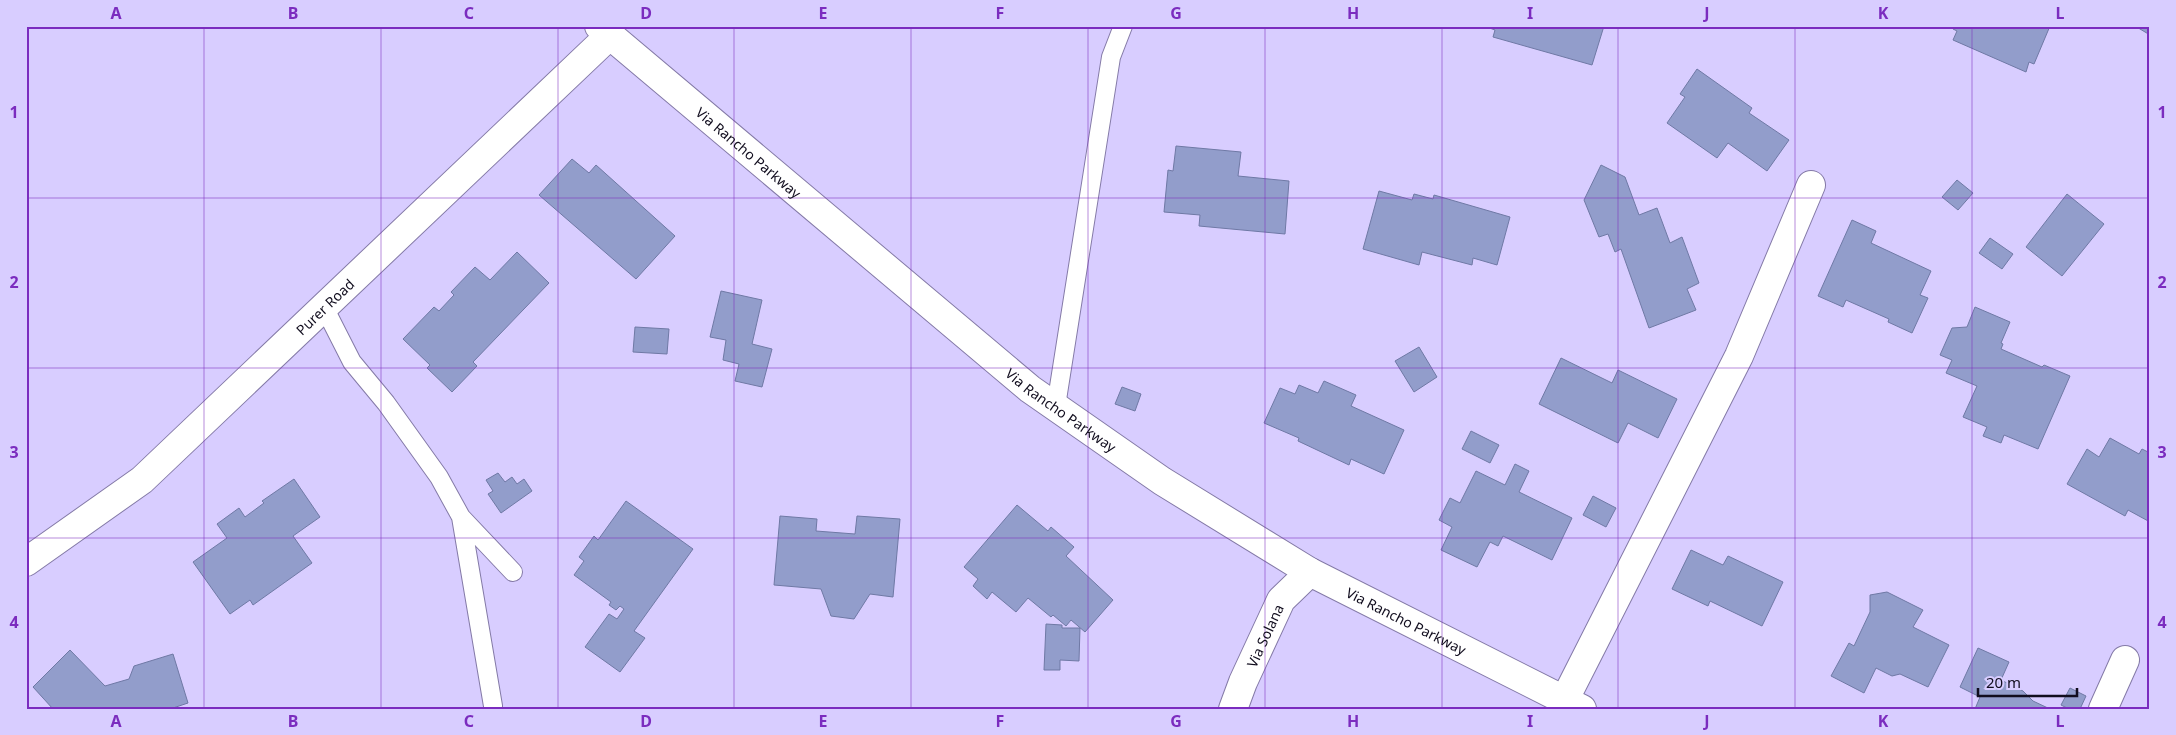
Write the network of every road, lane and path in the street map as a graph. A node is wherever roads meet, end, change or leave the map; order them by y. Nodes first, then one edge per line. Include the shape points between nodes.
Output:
1 (1123, 26) edge
2 (604, 31) edge
3 (1812, 185) dead end
4 (324, 307) junction
5 (1056, 406) junction
6 (461, 517) junction
7 (26, 562) edge
8 (513, 572) dead end
9 (1310, 572) junction
10 (2125, 660) dead end
11 (1573, 705) edge
12 (493, 706) dead end
13 (1233, 709) edge
14 (2103, 709) edge

1 - 5 lane via 1111,57
2 - 4 street, Purer Road
2 - 5 street, Via Rancho Parkway via 1030,389
3 - 11 street via 1739,356
4 - 6 lane via 352,362 439,477
4 - 7 street, Purer Road via 142,480
5 - 9 street, Via Rancho Parkway via 1162,481
6 - 8 lane
6 - 12 lane
9 - 11 street, Via Rancho Parkway
9 - 13 street, Via Solana via 1281,600
10 - 14 street

